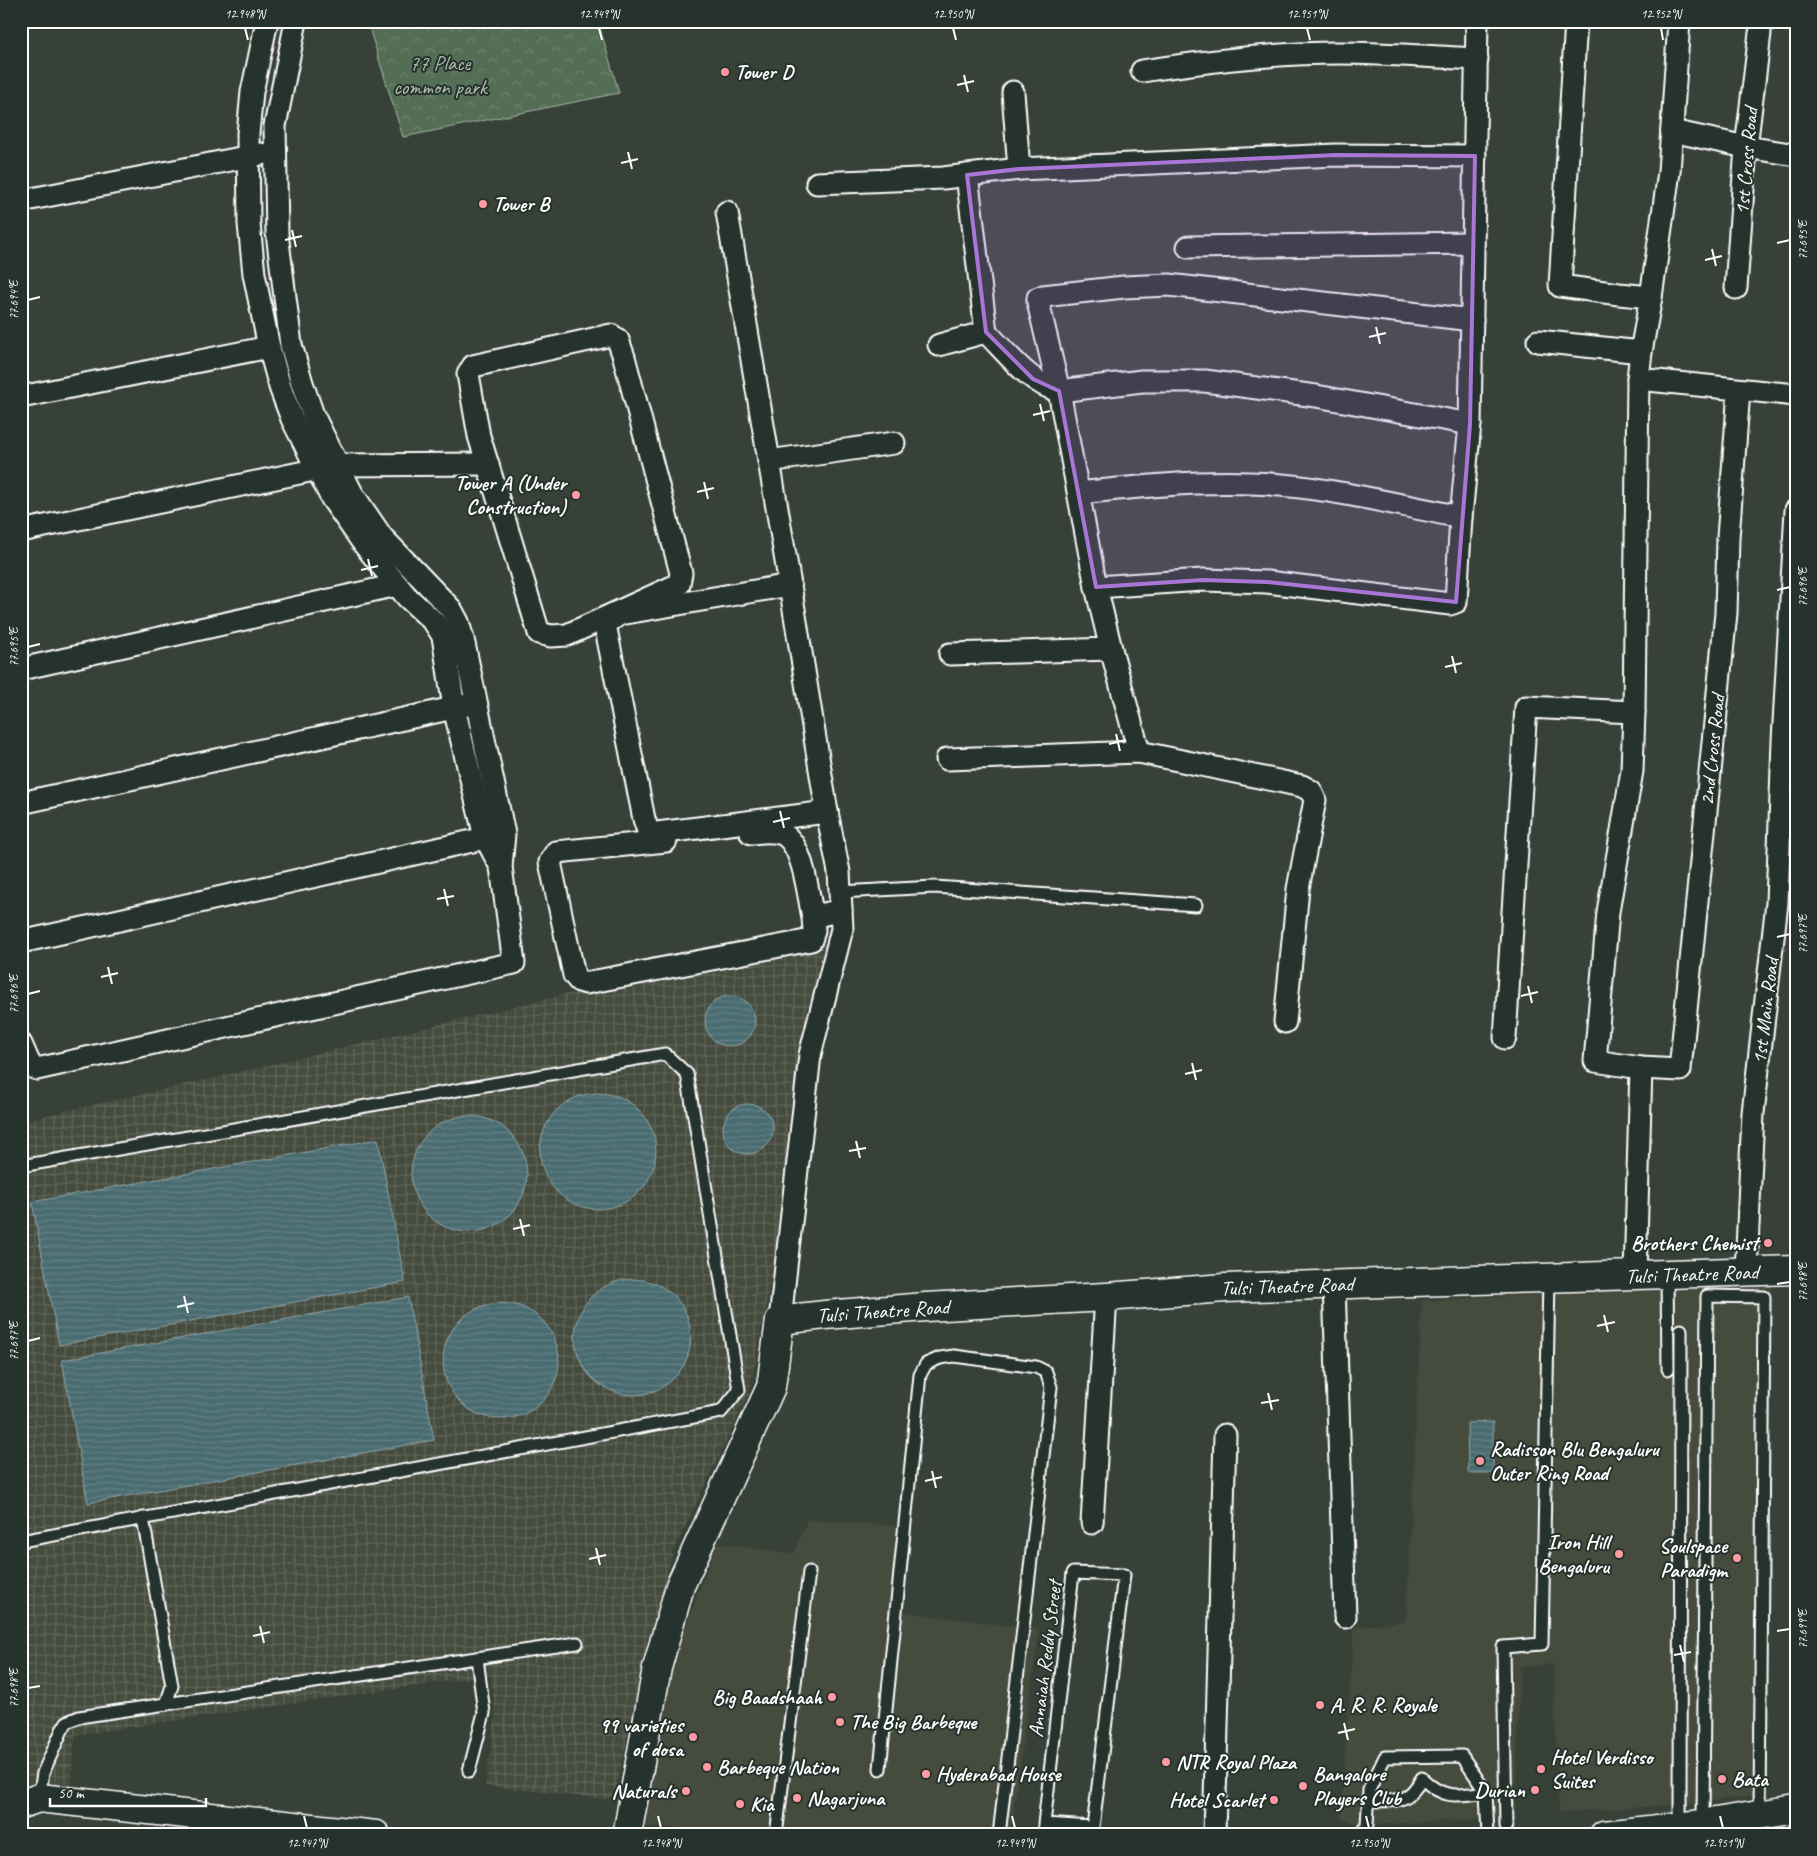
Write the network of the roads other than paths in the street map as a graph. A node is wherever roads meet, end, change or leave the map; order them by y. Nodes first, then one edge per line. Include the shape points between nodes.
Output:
1 (267, 21) edge
2 (296, 21) edge
3 (1477, 21) edge
4 (1576, 21) edge
5 (1679, 21) edge
6 (1760, 33) dead end
7 (1476, 59) junction
8 (1142, 71) dead end
9 (1013, 92) dead end
10 (1672, 131) junction
11 (1746, 148) junction
12 (275, 151) junction
13 (1796, 155) edge
14 (1475, 156) junction
15 (248, 158) junction
16 (1019, 169) junction
17 (967, 175) junction
18 (817, 184) dead end
19 (21, 201) edge
20 (728, 212) dead end
21 (1473, 243) junction
22 (1188, 247) dead end
23 (1736, 288) dead end
24 (1651, 297) junction
25 (1472, 320) junction
26 (986, 332) junction
27 (1538, 341) dead end
28 (939, 345) dead end
29 (269, 347) junction
30 (1641, 352) junction
31 (1638, 379) junction
32 (1739, 390) junction
33 (1059, 391) junction
34 (1796, 395) edge
35 (21, 397) edge
36 (1470, 424) junction
37 (894, 443) dead end
38 (769, 461) junction
39 (488, 464) junction
40 (338, 466) junction
41 (317, 469) junction
42 (1079, 493) junction
43 (1796, 510) edge
44 (1461, 517) junction
45 (21, 531) edge
46 (790, 585) junction
47 (397, 586) junction
48 (1096, 586) junction
49 (1111, 649) junction
50 (950, 654) dead end
51 (21, 669) edge
52 (477, 703) junction
53 (454, 708) junction
54 (1634, 712) junction
55 (1139, 752) junction
56 (947, 759) dead end
57 (21, 803) edge
58 (827, 812) junction
59 (495, 836) junction
60 (841, 901) junction
61 (1196, 904) dead end
62 (813, 917) junction
63 (21, 942) edge
64 (1285, 1022) dead end
65 (1504, 1038) dead end
66 (21, 1044) edge
67 (1642, 1068) junction
68 (21, 1166) edge
69 (1796, 1270) edge
70 (1746, 1272) junction
71 (1667, 1275) junction
72 (1635, 1276) junction
73 (1549, 1278) junction
74 (1334, 1284) junction
75 (1106, 1297) junction
76 (780, 1320) junction
77 (1681, 1330) dead end
78 (1668, 1369) dead end
79 (1225, 1435) dead end
80 (144, 1518) junction
81 (1092, 1523) dead end
82 (21, 1541) edge
83 (809, 1572) dead end
84 (1345, 1617) dead end
85 (577, 1643) dead end
86 (477, 1658) junction
87 (166, 1704) junction
88 (880, 1769) dead end
89 (469, 1771) dead end
90 (1486, 1792) junction
91 (30, 1801) edge
92 (1368, 1801) junction
93 (1796, 1809) edge
94 (1760, 1815) junction
95 (1691, 1825) junction
96 (1506, 1826) dead end
97 (1092, 1831) edge
98 (376, 1835) edge
99 (627, 1835) edge
100 (776, 1835) edge
101 (999, 1835) edge
102 (1214, 1835) edge
103 (1360, 1835) edge
104 (1488, 1835) edge
105 (1604, 1835) edge

1 - 15 street via 252,92
2 - 12 street via 275,126
3 - 7 street
4 - 24 street via 1560,286
5 - 10 street
6 - 11 street, 1st Cross Road
7 - 8 street via 1340,53 1279,55
7 - 14 street
9 - 16 street
10 - 11 street
10 - 24 street
11 - 13 street
11 - 23 street, 1st Cross Road
12 - 15 street
12 - 40 street via 277,233 291,345 313,415
14 - 16 street via 1336,155
14 - 21 street
15 - 19 street
15 - 29 street via 254,274
16 - 17 street
17 - 18 street
17 - 26 street
20 - 38 street
21 - 22 street
21 - 25 street
24 - 30 street
25 - 33 street via 1169,285 1124,286 1044,296 1038,298 1038,302
25 - 36 street
26 - 28 street
26 - 33 street via 1033,379
27 - 30 street
29 - 35 street
29 - 41 street via 292,419
30 - 31 street
31 - 32 street
31 - 54 street
32 - 34 street
32 - 67 street, 2nd Cross Road via 1726,613 1680,1070
33 - 36 street via 1142,381 1205,381 1316,396
33 - 42 street
36 - 44 street
37 - 38 street
38 - 46 street
39 - 39 street via 539,633 567,636 679,584 681,573 624,357 618,340 611,335 473,366 468,374 469,386
39 - 40 street
40 - 41 street
40 - 52 street via 352,493 382,536 451,609 463,639
41 - 45 street
41 - 47 street via 362,543
42 - 44 street via 1150,485 1250,483 1313,489
42 - 48 street
43 - 70 street, 1st Main Road via 1777,903 1753,1113
44 - 48 street via 1458,596 1456,602 1450,604 1267,582 1203,580
46 - 58 street
46 - 58 street via 620,614 605,624 649,834
47 - 51 street
47 - 53 street via 434,622 443,636
48 - 49 street
49 - 50 street
49 - 55 street
52 - 53 street
52 - 59 street
53 - 57 street
53 - 59 street
54 - 65 street via 1526,707
54 - 67 street via 1632,771 1608,912 1595,1061
55 - 56 street
55 - 64 street via 1302,786 1311,791 1315,800 1298,889
58 - 60 street via 839,872
59 - 63 street
59 - 66 street via 514,963 37,1069 31,1066
60 - 61 lane via 935,886
60 - 62 street
60 - 76 street via 842,930 810,1055
62 - 62 street via 811,940 586,983 574,976 550,862 556,852 773,831 786,836 798,851
67 - 72 street
68 - 80 lane via 665,1054 687,1074 739,1390 721,1412
69 - 70 street, Tulsi Theatre Road
70 - 71 street, Tulsi Theatre Road
71 - 72 street, Tulsi Theatre Road
71 - 78 lane
72 - 73 street, Tulsi Theatre Road
73 - 74 street, Tulsi Theatre Road
73 - 96 lane via 1542,1644 1503,1647
74 - 75 street, Tulsi Theatre Road
74 - 84 street
75 - 76 street, Tulsi Theatre Road via 926,1307
75 - 81 street
76 - 99 street via 771,1388 680,1586 657,1668
77 - 95 lane
79 - 102 street
80 - 82 lane
80 - 87 lane via 172,1686
83 - 100 lane via 807,1610
85 - 86 lane
86 - 87 lane
86 - 89 lane via 484,1713
87 - 91 lane via 67,1722
88 - 101 lane via 920,1374 926,1364 954,1356 1036,1366 1046,1372 1052,1387
90 - 92 lane via 1454,1796 1431,1788 1422,1778 1415,1790 1403,1800
90 - 92 lane via 1462,1756 1385,1757 1369,1790
90 - 104 lane
91 - 98 street
92 - 103 lane via 1367,1824
93 - 94 street
94 - 95 street
94 - 95 lane via 1764,1296 1707,1296
95 - 105 street
97 - 97 lane, Annaiah Reddy Street via 1124,1575 1073,1573 1044,1824

